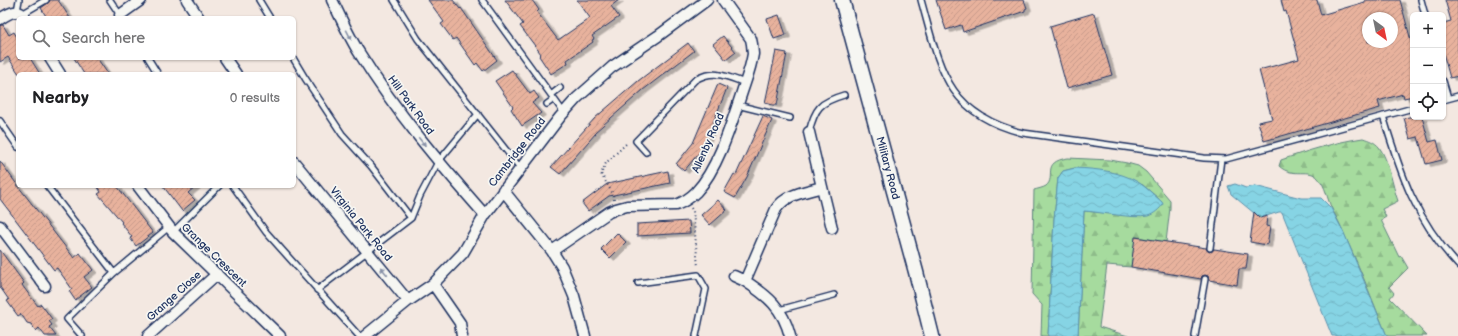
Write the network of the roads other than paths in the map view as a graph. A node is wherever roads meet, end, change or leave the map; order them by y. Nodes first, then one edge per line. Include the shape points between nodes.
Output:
1 (19, 0) edge
2 (46, 0) edge
3 (110, 0) edge
4 (141, 0) edge
5 (187, 0) edge
6 (259, 0) edge
7 (332, 0) edge
8 (394, 0) edge
9 (482, 0) edge
10 (707, 0) edge
11 (723, 0) edge
12 (842, 0) edge
13 (921, 0) edge
14 (1421, 0) edge
15 (1424, 12) edge
16 (20, 14) edge
17 (121, 16) edge
18 (198, 16) edge
19 (269, 16) edge
20 (0, 19) edge
21 (51, 60) edge
22 (149, 60) edge
23 (226, 60) edge
24 (294, 60) edge
25 (59, 72) edge
26 (157, 72) edge
27 (235, 72) edge
28 (745, 83) junction
29 (560, 88) dead end
30 (844, 95) dead end
31 (1458, 96) edge
32 (552, 97) junction
33 (1446, 99) edge
34 (547, 104) dead end
35 (737, 105) junction
36 (1410, 109) edge
37 (564, 112) junction
38 (478, 114) junction
39 (1383, 116) junction
40 (790, 118) dead end
41 (0, 121) edge
42 (809, 132) joint
43 (16, 144) edge
44 (646, 152) dead end
45 (1221, 159) junction
46 (438, 162) junction
47 (296, 164) edge
48 (520, 168) junction
49 (822, 187) junction
50 (49, 188) edge
51 (140, 188) edge
52 (217, 188) edge
53 (234, 188) edge
54 (503, 190) junction
55 (485, 215) junction
56 (411, 218) junction
57 (0, 226) edge
58 (832, 228) dead end
59 (171, 229) junction
60 (1210, 248) dead end
61 (367, 251) junction
62 (552, 252) junction
63 (1458, 265) edge
64 (114, 273) junction
65 (217, 274) junction
66 (734, 276) dead end
67 (1205, 279) dead end
68 (745, 281) junction
69 (638, 283) dead end
70 (433, 284) junction
71 (45, 286) dead end
72 (317, 290) junction
73 (834, 295) dead end
74 (408, 301) junction
75 (779, 310) junction
76 (82, 336) edge
77 (148, 336) edge
78 (280, 336) edge
79 (359, 336) edge
80 (365, 336) edge
81 (462, 336) edge
82 (585, 336) edge
83 (696, 336) edge
84 (790, 336) edge
85 (932, 336) edge
86 (1195, 336) edge

1 - 16 lane
2 - 16 lane
3 - 17 lane
4 - 17 street
5 - 18 street
6 - 19 lane
7 -> 46 street, Hill Park Road via 359,53 402,116
8 - 38 lane via 418,39
9 - 32 lane
10 - 37 street, Cambridge Road via 612,67
11 - 28 street, Allenby Road via 752,44 752,59
12 - 85 street, Military Road
13 - 45 lane via 938,59 950,85 969,107 990,122 1027,134
14 - 15 lane
16 - 20 street via 8,13
21 - 25 street
22 - 26 lane
23 - 27 street
24 - 56 lane via 342,134 371,166
28 - 35 street, Allenby Road
28 - 44 lane via 714,73 695,80 636,141
29 - 32 lane
30 - 42 lane via 822,103 812,118
31 - 33 lane
32 - 34 lane
32 - 37 lane
35 - 40 lane
35 - 62 street, Allenby Road via 706,178 697,191 686,200 676,205 616,209
36 - 39 lane
37 - 48 street, Cambridge Road
38 - 46 lane
38 - 48 lane
39 - 45 lane via 1233,158
39 - 63 lane via 1397,162 1415,205 1432,233
41 - 43 lane
42 - 49 street
45 - 60 lane
46 - 55 street, Hill Park Road
46 - 56 lane
47 - 61 street, Virginia Park Road
48 - 54 street, Cambridge Road
49 - 58 street
49 - 68 street via 781,202
50 - 64 lane
51 - 59 street, Grange Crescent
52 - 59 lane
53 - 72 lane via 266,232
54 - 55 street, Cambridge Road
54 - 62 street
55 - 70 street, Cambridge Road via 463,252
56 - 61 lane
57 - 71 street
59 - 64 lane
59 - 65 street, Grange Crescent
61 - 72 lane
74 -> 61 street, Virginia Park Road
62 - 82 street via 567,279
64 - 76 lane via 67,320
65 - 77 street, Grange Close
65 - 78 street, Grange Crescent
66 - 68 street
67 - 86 lane
68 - 75 street via 764,294
69 - 83 lane via 698,275 706,289
70 - 74 street, Cambridge Road
70 - 81 street via 460,323
72 - 79 lane
73 - 75 lane
74 - 80 street, Cambridge Road
75 - 84 street

